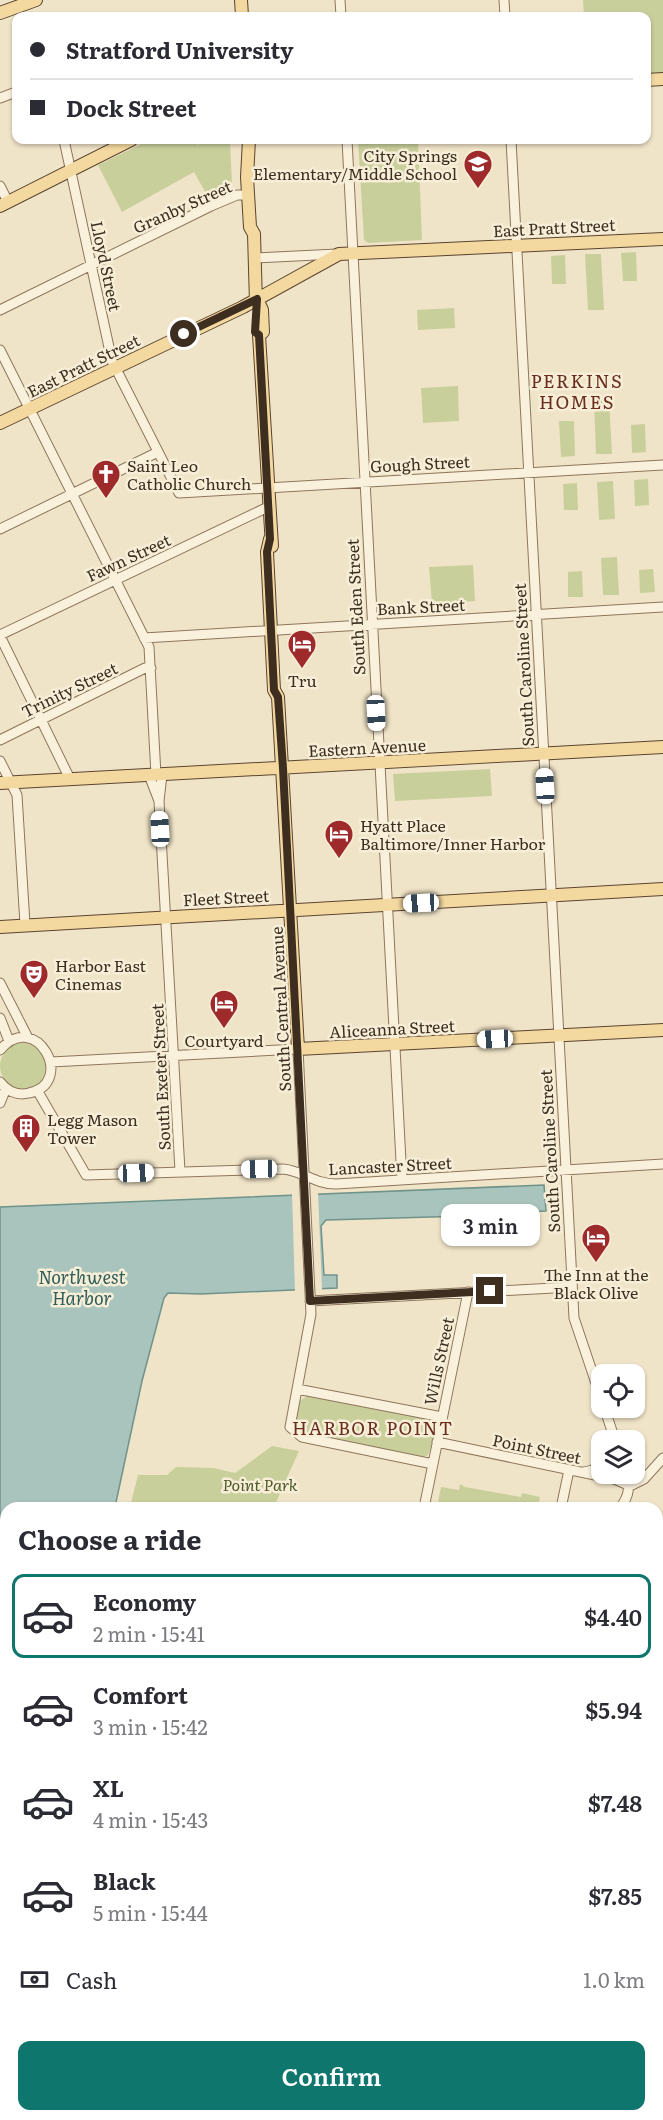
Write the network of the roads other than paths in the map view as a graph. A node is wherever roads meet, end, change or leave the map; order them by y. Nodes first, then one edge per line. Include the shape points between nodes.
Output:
1 (36, 0) edge
2 (20, 11) edge
3 (0, 13) edge
4 (65, 144) edge
5 (123, 144) edge
6 (249, 144) edge
7 (347, 144) edge
8 (511, 144) edge
9 (250, 161) junction
10 (70, 170) junction
11 (0, 186) edge
12 (248, 195) junction
13 (4, 204) edge
14 (254, 234) junction
15 (663, 238) edge
16 (516, 246) junction
17 (353, 253) junction
18 (339, 254) junction
19 (255, 258) junction
20 (92, 265) junction
21 (257, 299) junction
22 (0, 310) edge
23 (0, 350) edge
24 (115, 368) junction
25 (30, 409) junction
26 (0, 423) edge
27 (158, 453) junction
28 (663, 465) edge
29 (528, 472) junction
30 (363, 482) junction
31 (267, 487) junction
32 (179, 493) joint
33 (73, 494) junction
34 (268, 507) junction
35 (0, 529) edge
36 (115, 580) junction
37 (663, 606) edge
38 (535, 614) junction
39 (371, 624) junction
40 (275, 630) junction
41 (0, 635) edge
42 (144, 638) junction
43 (151, 668) junction
44 (41, 720) junction
45 (0, 740) edge
46 (663, 747) edge
47 (543, 754) junction
48 (0, 761) edge
49 (379, 763) junction
50 (283, 768) junction
51 (156, 775) junction
52 (70, 779) junction
53 (5, 782) edge
54 (663, 889) edge
55 (550, 895) junction
56 (387, 904) junction
57 (291, 910) junction
58 (165, 917) junction
59 (25, 924) junction
60 (2, 925) edge
61 (0, 983) edge
62 (0, 1018) edge
63 (663, 1030) edge
64 (557, 1036) junction
65 (28, 1038) junction
66 (9, 1041) junction
67 (394, 1044) junction
68 (298, 1049) junction
69 (0, 1050) edge
70 (173, 1055) junction
71 (51, 1062) junction
72 (3, 1085) edge
73 (37, 1090) junction
74 (0, 1103) edge
75 (663, 1164) edge
76 (565, 1170) junction
77 (180, 1171) junction
78 (305, 1176) junction
79 (402, 1180) junction
80 (572, 1287) junction
81 (468, 1292) junction
82 (310, 1297) junction
83 (591, 1368) edge
84 (297, 1389) junction
85 (442, 1417) junction
86 (437, 1442) junction
87 (663, 1458) edge
88 (433, 1464) junction
89 (568, 1470) junction
90 (591, 1470) edge
91 (581, 1472) junction
92 (630, 1486) junction
93 (425, 1502) edge
94 (562, 1502) edge
95 (624, 1502) edge

1 - 2 main road
2 - 3 main road
4 - 10 street, Lloyd Street
5 - 10 main road
6 - 9 main road, South Central Avenue
7 - 17 street, South Eden Street
8 - 16 street, South Caroline Street
9 - 12 main road, South Central Avenue
9 - 14 main road, South Central Avenue via 258,227
10 - 13 main road
10 - 20 street, Lloyd Street
11 - 13 street
12 - 14 main road, South Central Avenue
12 - 20 street, Granby Street via 237,195 211,206
14 - 19 main road, South Central Avenue
15 - 16 main road, East Pratt Street
16 - 17 main road, East Pratt Street
16 - 29 street, South Caroline Street
17 - 18 main road, East Pratt Street
17 - 30 street, South Eden Street
18 - 19 street, East Pratt Street
18 - 21 main road, East Pratt Street
19 - 21 main road, South Central Avenue
20 - 22 street, Granby Street
20 - 24 street, Lloyd Street
21 - 24 main road, East Pratt Street
21 - 31 main road, South Central Avenue via 255,332 259,335
23 - 25 street, South Exeter Street
24 - 25 main road, East Pratt Street
24 - 27 street, Lloyd Street
25 - 26 main road, East Pratt Street
25 - 33 street, South Exeter Street
27 - 32 street, Lloyd Street
27 - 33 street
28 - 29 street, Gough Street
29 - 30 street, Gough Street
29 - 38 street, South Caroline Street
30 - 31 street, Gough Street
30 - 39 street, South Eden Street
31 - 32 street, Gough Street
31 - 34 main road, South Central Avenue
33 - 35 street
33 - 36 street, South Exeter Street
34 - 36 street, Fawn Street
34 - 40 main road, South Central Avenue via 275,562
36 - 41 street, Fawn Street
36 - 42 street, South Exeter Street
37 - 38 street, Bank Street
38 - 39 street, Bank Street
38 - 47 street, South Caroline Street
39 - 40 street, Bank Street
39 - 49 street, South Eden Street
40 - 42 street, Bank Street
40 - 50 main road, South Central Avenue via 282,691 278,697
41 - 44 street
42 - 43 street, South Exeter Street
43 - 44 street, Trinity Street
43 - 51 street, South Exeter Street
44 - 45 street, Trinity Street
44 - 52 street
46 - 47 main road, Eastern Avenue
47 - 49 main road, Eastern Avenue
47 - 55 street, South Caroline Street
48 - 53 street
49 - 50 main road, Eastern Avenue
49 - 56 street, South Eden Street
50 - 51 main road, Eastern Avenue
50 - 57 main road, South Central Avenue
51 - 52 main road, Eastern Avenue
51 - 58 street, South Exeter Street
52 - 53 main road, Eastern Avenue
53 - 59 street via 17,795
54 - 55 main road, Fleet Street
55 - 56 main road, Fleet Street
55 - 64 street, South Caroline Street
56 - 57 main road, Fleet Street
56 - 67 street, South Eden Street
57 - 58 main road, Fleet Street
57 - 68 main road, South Central Avenue
58 - 59 main road, Fleet Street
58 - 70 street, South Exeter Street
59 - 60 main road, Fleet Street
61 - 65 street
62 - 66 street
63 - 64 main road, Aliceanna Street
64 - 67 main road, Aliceanna Street
64 - 76 street, South Caroline Street
65 - 66 street
65 - 71 street via 43,1046
66 - 69 street
67 - 68 main road, Aliceanna Street
67 - 79 street, South Eden Street
68 - 70 street, Aliceanna Street
68 - 78 street, South Central Avenue
70 - 71 street, Aliceanna Street
70 - 77 street, South Exeter Street
71 - 73 street via 48,1079
72 - 73 street via 21,1094
72 - 74 street
73 - 77 street, Lancaster Street via 86,1175
75 - 76 street, Lancaster Street
76 - 79 street, Lancaster Street
76 - 80 street, South Caroline Street
77 - 78 street, Lancaster Street via 283,1169
78 - 79 street, Lancaster Street via 325,1184
78 - 82 street, South Central Avenue
80 - 81 street
80 - 83 street, South Caroline Street via 574,1318
81 - 82 street
81 - 85 street, Wills Street
82 - 84 street, South Central Avenue via 311,1314
84 - 85 street
84 - 88 street, South Central Avenue via 290,1420 292,1430 302,1437
85 - 86 street, Wills Street
86 - 88 street, Wills Street
86 - 89 street, Point Street
87 - 92 street via 644,1479
88 - 93 street, Wills Street
89 - 91 street, Point Street
89 - 94 street
90 - 91 street
91 - 92 street, Point Street
92 - 95 street

